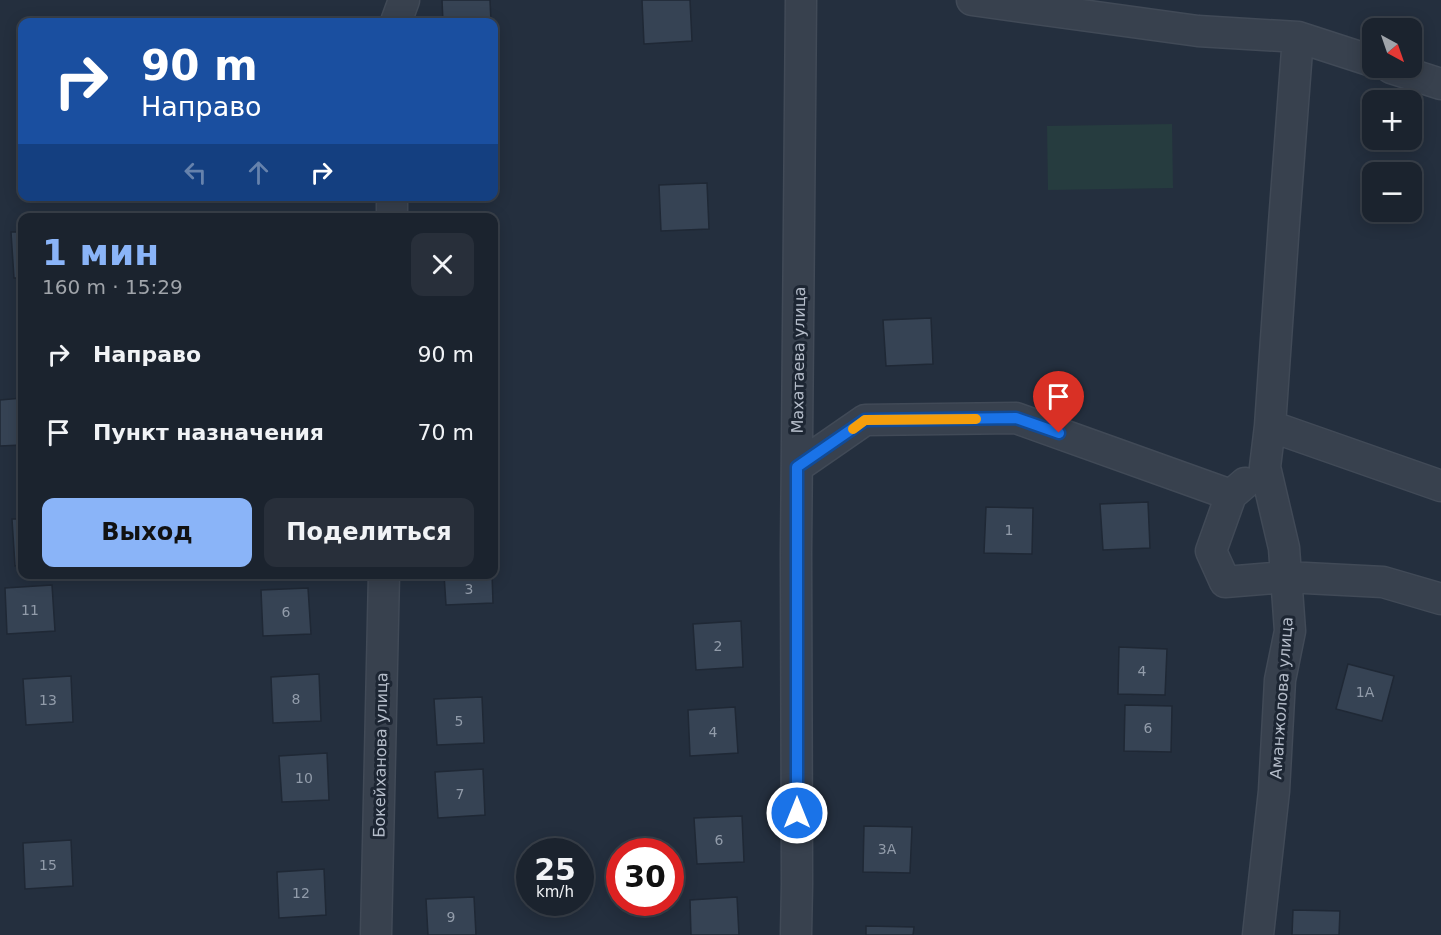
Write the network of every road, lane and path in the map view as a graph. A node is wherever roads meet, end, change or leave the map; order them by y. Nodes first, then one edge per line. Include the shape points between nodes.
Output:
1 (404, 0) edge
2 (801, 0) edge
3 (972, 0) edge
4 (397, 18) edge
5 (1298, 37) junction
6 (1362, 58) edge
7 (1422, 78) edge
8 (1441, 84) edge
9 (1270, 426) junction
10 (797, 467) junction
11 (1265, 467) junction
12 (1441, 486) edge
13 (1231, 495) junction
14 (1286, 577) junction
15 (384, 579) edge
16 (1441, 599) edge
17 (376, 935) edge
18 (795, 935) edge
19 (1258, 935) edge

1 - 4 street
2 - 10 street, Махатаева улица
3 - 5 street via 1198,31
5 - 6 street
5 - 9 street, Аманжолова улица
7 - 8 street
9 - 11 street, Аманжолова улица
9 - 12 street
10 - 13 street via 865,420 1016,418
10 - 18 street, Махатаева улица
11 - 13 street
11 - 14 street, Аманжолова улица via 1284,548
13 - 14 street via 1211,551 1225,582
14 - 16 street via 1383,582
14 - 19 street, Аманжолова улица via 1290,631 1280,680 1274,791
15 - 17 street, Бокейханова улица

